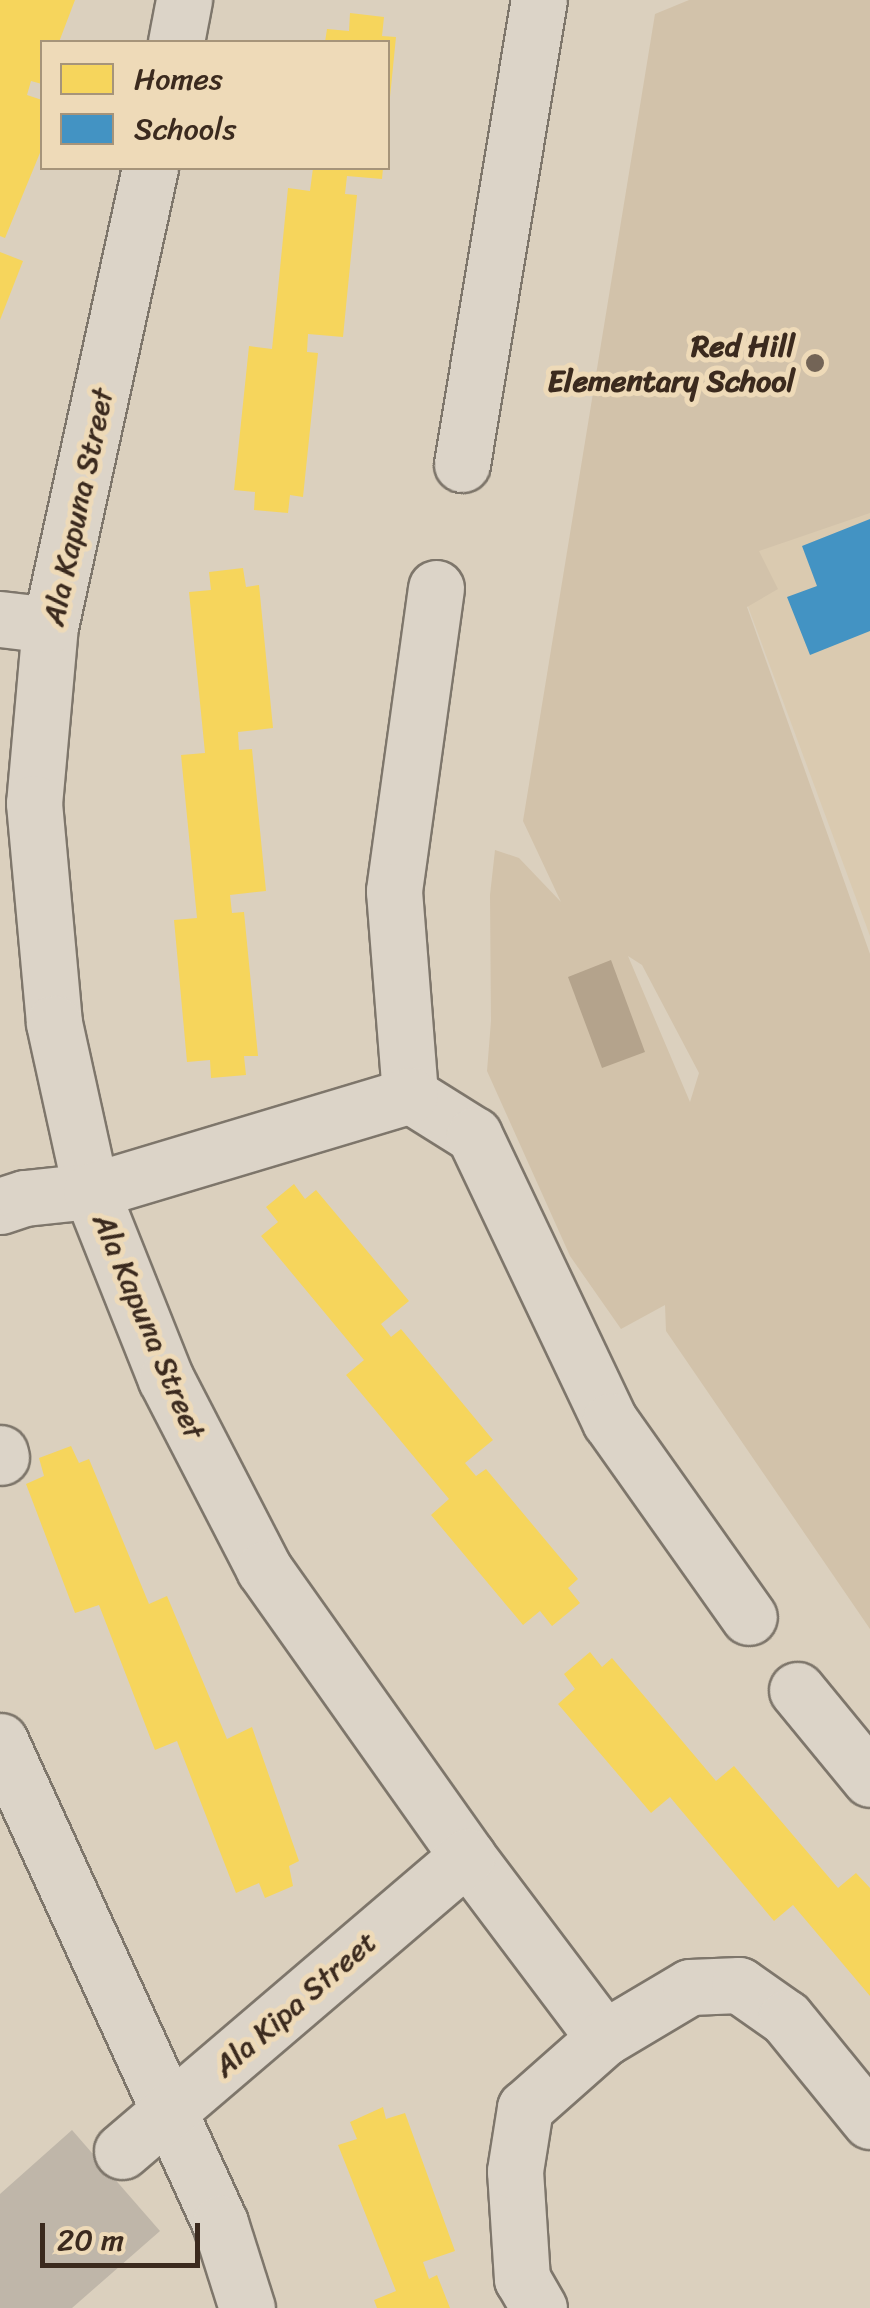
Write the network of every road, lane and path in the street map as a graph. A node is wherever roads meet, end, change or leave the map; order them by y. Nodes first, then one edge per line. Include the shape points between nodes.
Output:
1 (184, 0) edge
2 (539, 0) edge
3 (176, 40) edge
4 (149, 170) edge
5 (462, 464) dead end
6 (436, 588) dead end
7 (25, 622) edge
8 (410, 1095) junction
9 (92, 1191) junction
10 (0, 1206) edge
11 (750, 1618) dead end
12 (797, 1690) dead end
13 (0, 1742) edge
14 (870, 1779) edge
15 (467, 1856) junction
16 (604, 2038) junction
17 (166, 2114) junction
18 (870, 2121) edge
19 (122, 2151) dead end
20 (247, 2308) edge
21 (539, 2308) edge

1 - 3 street
2 - 5 street
4 - 7 street, Ala Kapuna Street
6 - 8 street via 394,891
7 - 9 street, Ala Kapuna Street via 54,1023
8 - 9 street
8 - 11 street via 474,1135 610,1421
9 - 10 street
9 - 15 street, Ala Kapuna Street via 166,1379 264,1569
12 - 14 street
13 - 17 street
15 - 16 street, Ala Kapuna Street
15 - 17 street, Ala Kipa Street
16 - 18 street via 690,1986 738,1985 786,2018
16 - 21 street via 525,2108 515,2171 522,2278
17 - 19 street, Ala Kipa Street
17 - 20 street via 220,2223

